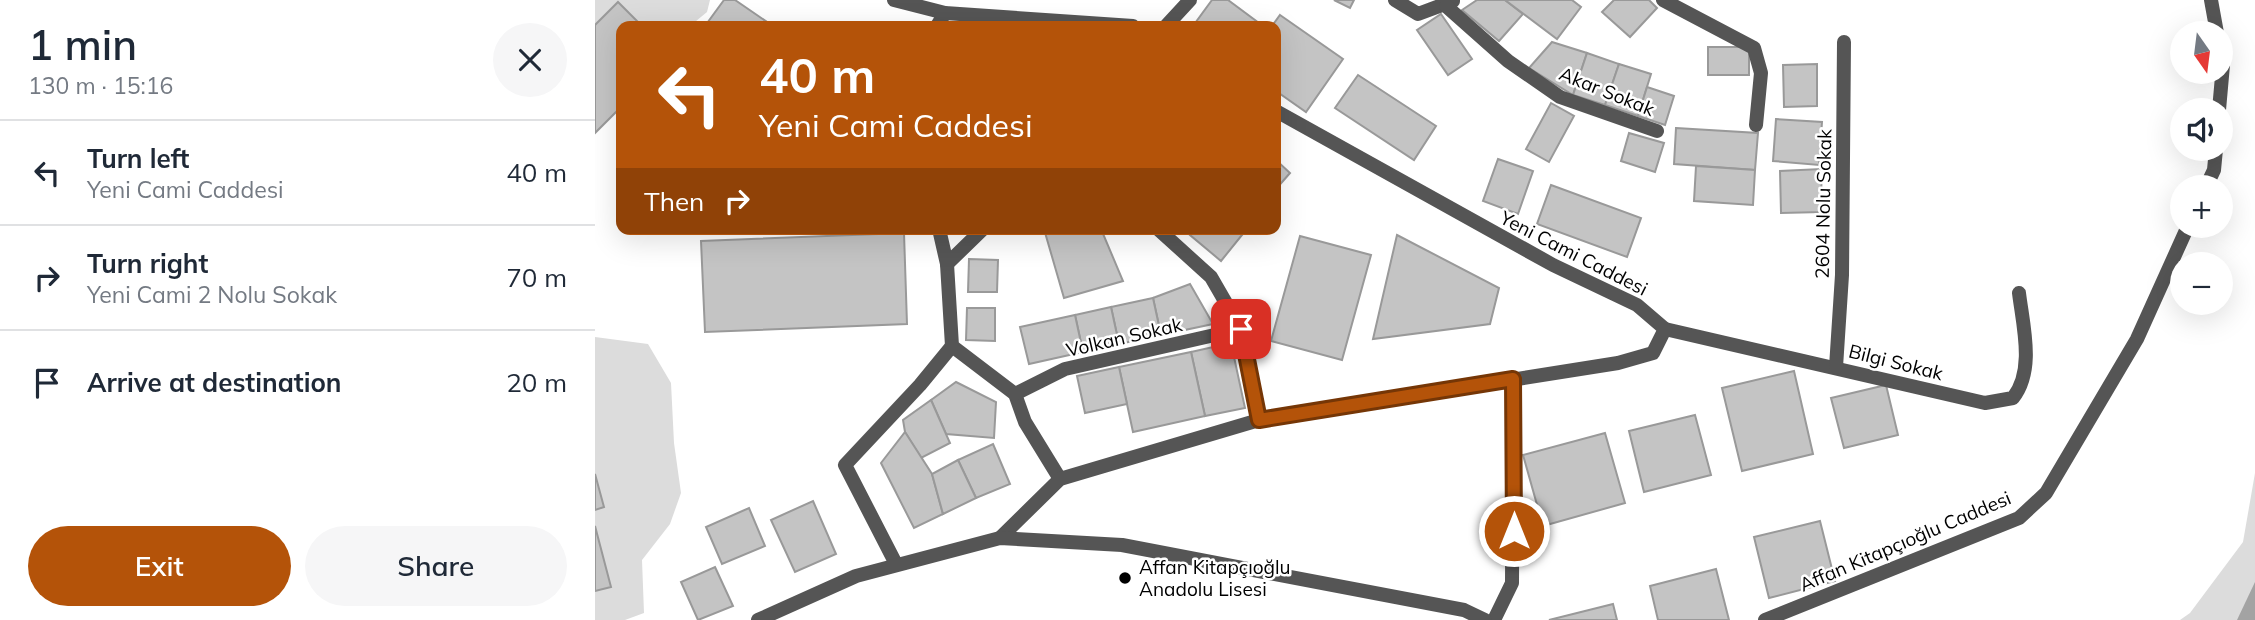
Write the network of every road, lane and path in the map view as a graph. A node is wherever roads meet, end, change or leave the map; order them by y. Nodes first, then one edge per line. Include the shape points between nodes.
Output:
1 (894, 0) edge
2 (1190, 0) edge
3 (1395, 0) edge
4 (1663, 0) edge
5 (2211, 0) edge
6 (1450, 3) edge
7 (945, 13) junction
8 (940, 21) edge
9 (1061, 21) edge
10 (1171, 21) edge
11 (2215, 21) edge
12 (1844, 42) dead end
13 (1281, 114) edge
14 (1756, 125) dead end
15 (1657, 131) dead end
16 (940, 235) edge
17 (977, 235) edge
18 (1164, 235) edge
19 (2183, 238) edge
20 (947, 264) junction
21 (2019, 293) dead end
22 (1241, 329) junction
23 (1665, 329) junction
24 (952, 346) junction
25 (1836, 366) junction
26 (1513, 379) junction
27 (1015, 394) junction
28 (1259, 420) junction
29 (1060, 479) junction
30 (1000, 538) junction
31 (896, 564) junction
32 (758, 620) edge
33 (1485, 620) edge
34 (1494, 620) edge
35 (1765, 620) edge

1 - 7 street
2 - 10 street
3 - 6 street via 1418,14
4 - 14 street via 1754,48 1761,73
5 - 11 street
6 - 15 street, Akar Sokak via 1509,61 1560,97
7 - 8 street
7 - 9 street
12 - 25 street, 2604 Nolu Sokak via 1842,275
13 - 23 street, Yeni Cami Caddesi via 1552,265 1637,305
16 - 20 street
17 - 20 street
18 - 22 street via 1211,278
19 - 35 street, Affan Kitapçıoğlu Caddesi via 2137,339 2046,493 2019,518
20 - 24 street
21 - 25 street, Bilgi Sokak via 2026,346 2022,386 2013,398 1985,403
22 - 27 street, Volkan Sokak via 1065,369
22 - 28 street
23 - 25 street, Bilgi Sokak
23 - 26 street via 1653,353
24 - 27 street
24 - 31 street via 845,465
26 - 28 street
26 - 34 street via 1512,583
27 - 29 street via 1025,422
28 - 29 street
29 - 30 street
30 - 31 street
30 - 33 street via 1122,545 1464,610
31 - 32 street via 856,576

